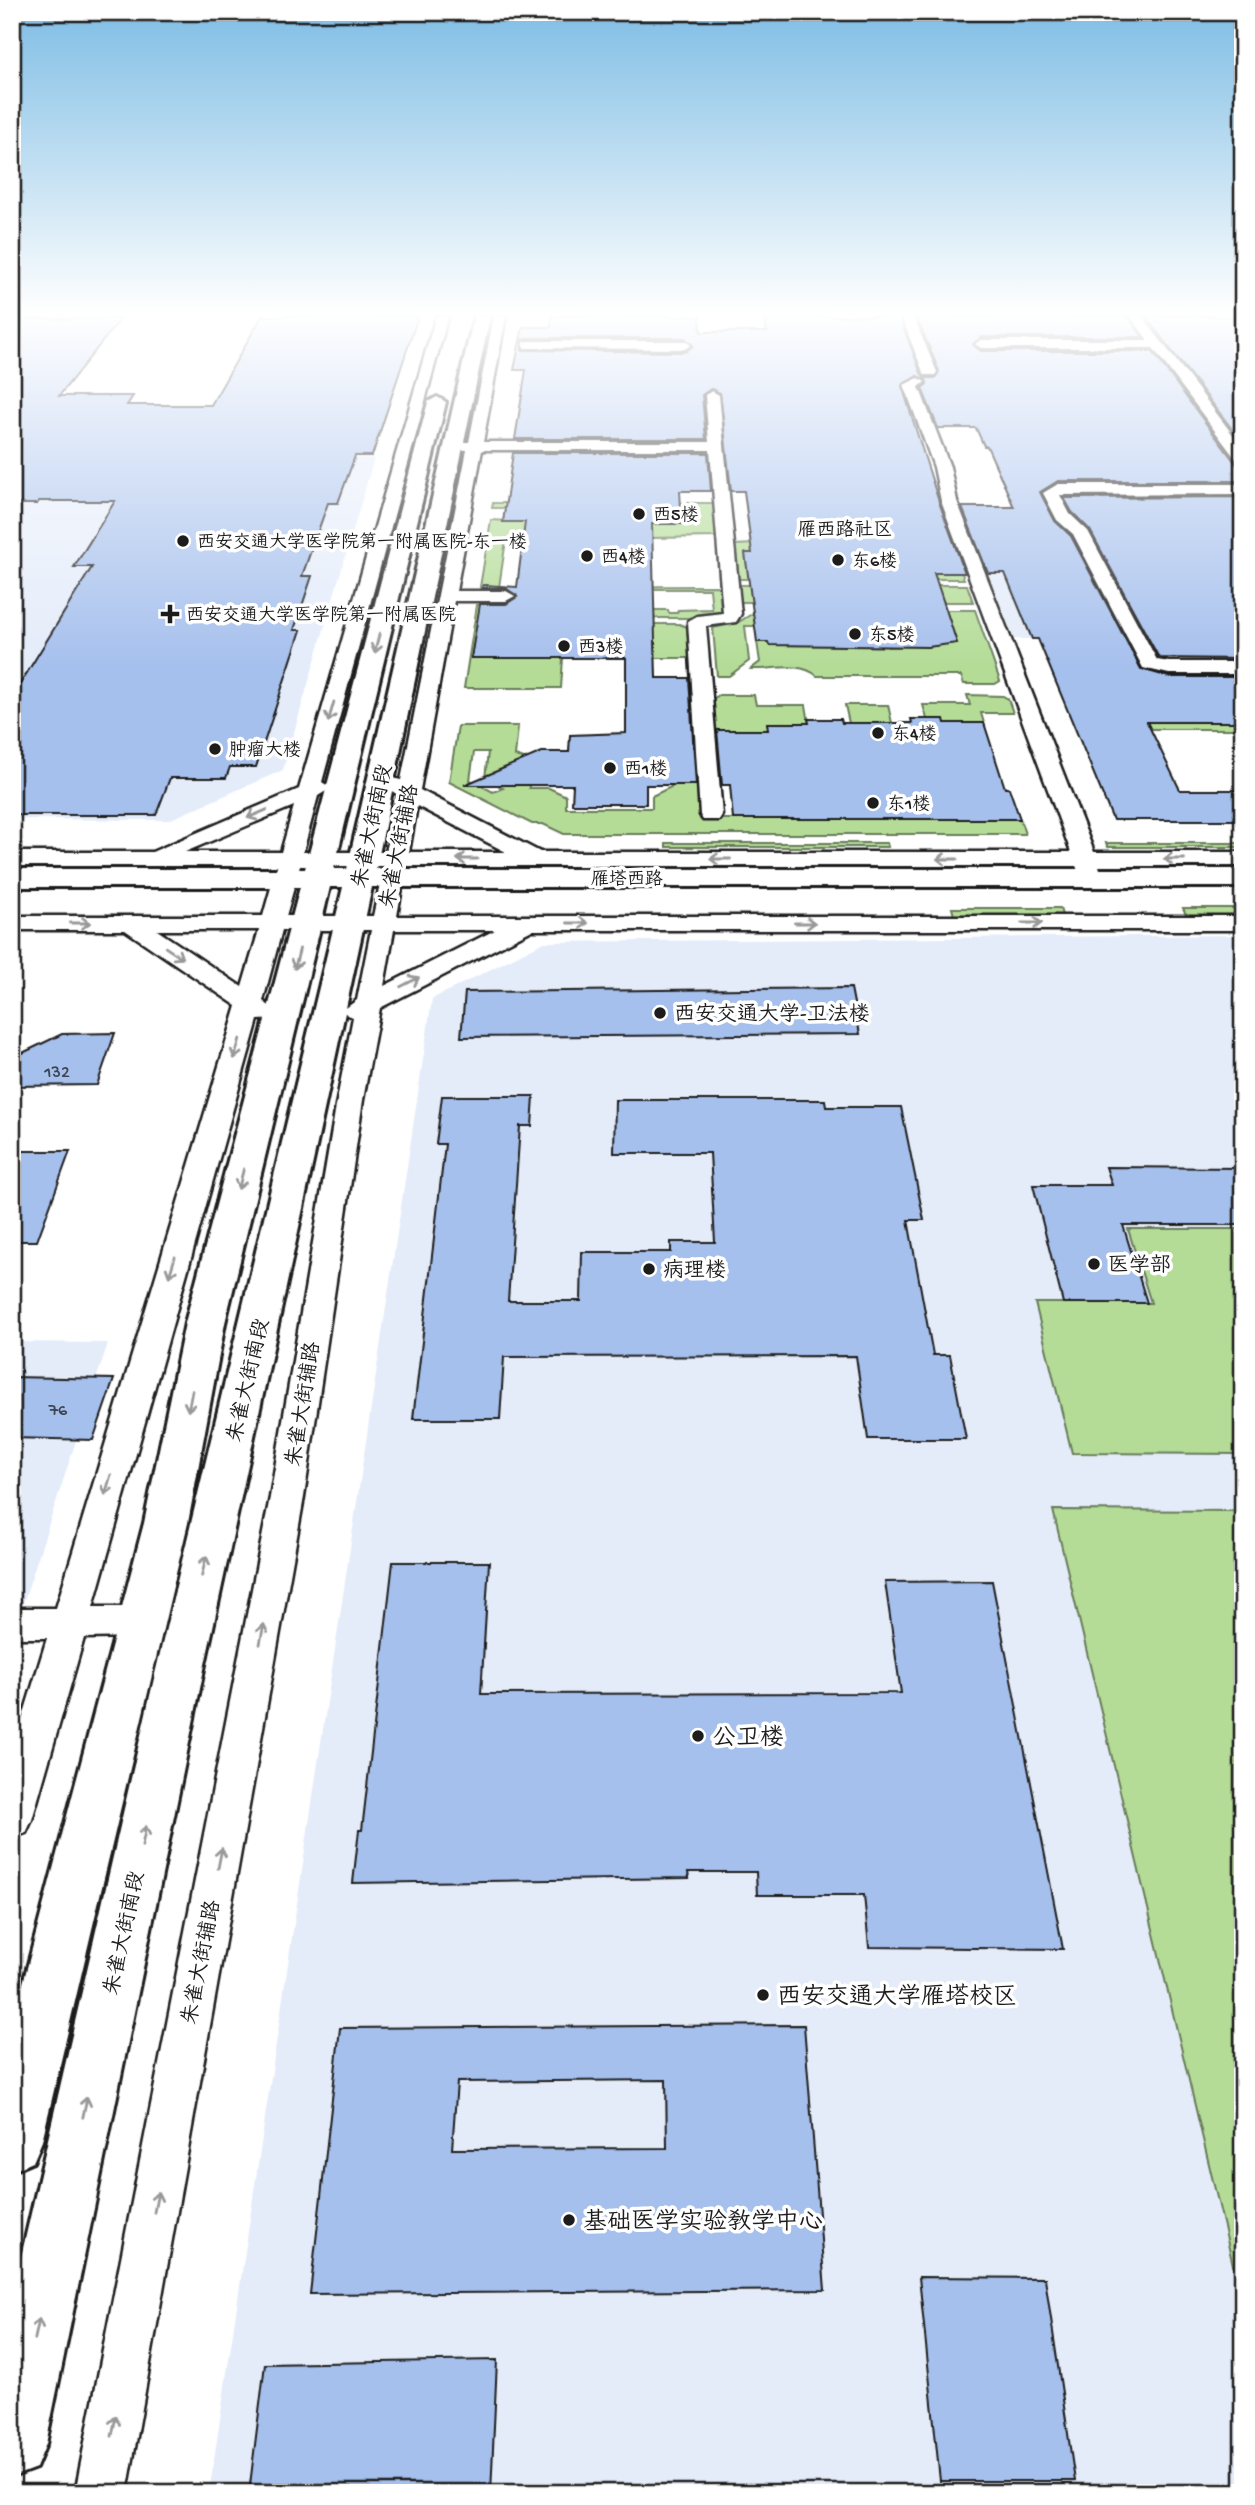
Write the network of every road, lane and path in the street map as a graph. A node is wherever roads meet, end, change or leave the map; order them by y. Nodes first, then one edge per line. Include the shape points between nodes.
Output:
1 (409, 433) edge
2 (467, 433) edge
3 (468, 433) edge
4 (716, 433) edge
5 (929, 433) edge
6 (1224, 433) edge
7 (464, 446) junction
8 (718, 446) junction
9 (1243, 459) edge
10 (1243, 489) edge
11 (446, 596) junction
12 (506, 596) dead end
13 (1243, 668) edge
14 (377, 783) junction
15 (308, 793) junction
16 (711, 815) dead end
17 (12, 859) edge
18 (150, 859) junction
19 (535, 859) junction
20 (1243, 859) edge
21 (1088, 869) junction
22 (12, 878) edge
23 (1243, 878) edge
24 (101, 890) junction
25 (298, 890) junction
26 (373, 890) junction
27 (570, 890) junction
28 (12, 902) edge
29 (1243, 902) edge
30 (12, 923) edge
31 (128, 923) junction
32 (527, 923) junction
33 (1243, 923) edge
34 (250, 1004) junction
35 (368, 1004) junction
36 (281, 1024) junction
37 (327, 1024) junction
38 (140, 1622) junction
39 (12, 1623) edge
40 (69, 1623) junction
41 (12, 1820) edge
42 (12, 2141) edge
43 (12, 2444) edge
44 (101, 2493) edge

1 -> 15 street
2 - 7 main road, 朱雀大街南段
3 -> 14 main road, 朱雀大街南段
4 - 8 street
5 - 21 street via 949,501
6 - 9 street
7 - 8 street
7 - 11 street, 朱雀大街辅路
7 - 14 main road, 朱雀大街南段
8 - 16 street via 732,614 723,620 697,621
10 - 13 street via 1058,489 1051,493 1063,517 1080,531 1150,664
11 - 12 street
11 - 14 street, 朱雀大街辅路
14 - 15 street
14 - 19 street
14 - 25 main road, 朱雀大街南段
14 - 26 main road, 朱雀大街南段
15 -> 18 street
15 - 25 street
17 - 18 street
18 - 24 street
18 - 25 street
21 -> 19 street
19 -> 26 street
19 - 27 street
20 -> 21 street
21 - 23 main road, 雁塔西路
21 - 27 main road, 雁塔西路
22 - 24 main road, 雁塔西路
24 - 25 main road, 雁塔西路
24 - 28 main road, 雁塔西路
24 - 31 street
25 - 26 main road, 雁塔西路
25 - 26 street
25 - 31 street
25 - 34 street
25 -> 36 main road, 朱雀大街南段
26 - 27 main road, 雁塔西路
26 - 32 street
26 - 35 street, 朱雀大街辅路
26 - 37 main road, 朱雀大街南段
27 - 29 main road, 雁塔西路
27 - 32 street
30 -> 31 street
31 -> 34 street
32 -> 33 street
35 -> 32 street
34 - 36 street
34 -> 40 street
35 - 37 street
44 -> 35 street, 朱雀大街辅路 via 287,1497
36 -> 38 main road, 朱雀大街南段 via 205,1322 166,1523
43 -> 37 main road, 朱雀大街南段 via 179,1674
38 - 40 street
38 - 42 main road, 朱雀大街南段
39 - 40 street
40 - 41 street

